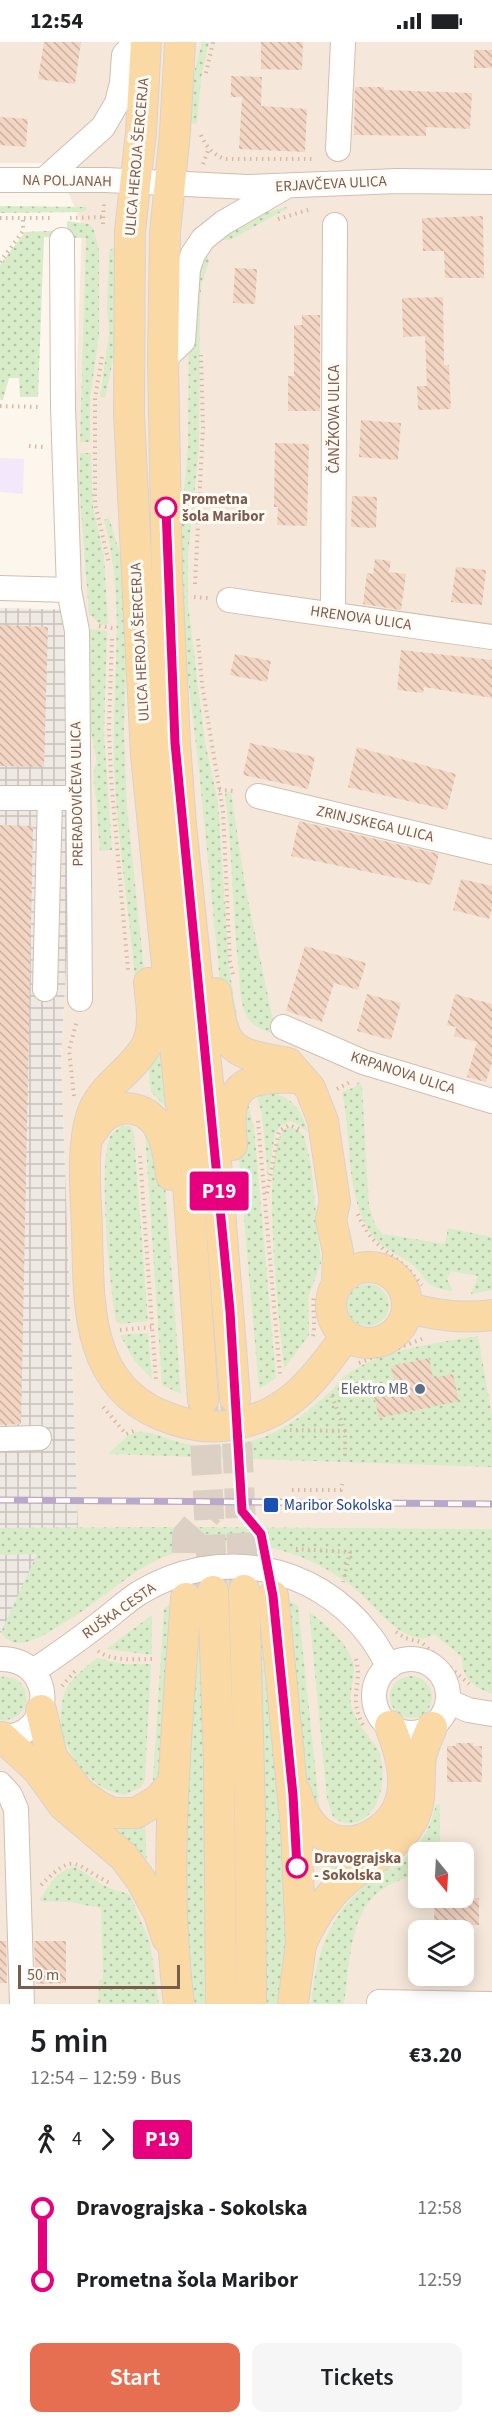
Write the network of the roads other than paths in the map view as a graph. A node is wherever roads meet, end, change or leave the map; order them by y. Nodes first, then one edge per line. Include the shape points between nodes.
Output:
1 (136, 42) edge
2 (146, 42) edge
3 (180, 42) edge
4 (343, 42) edge
5 (338, 149) dead end
6 (0, 180) edge
7 (44, 180) junction
8 (492, 182) edge
9 (135, 183) junction
10 (171, 185) junction
11 (287, 186) junction
12 (335, 225) dead end
13 (62, 240) dead end
14 (163, 360) junction
15 (0, 588) edge
16 (69, 590) junction
17 (229, 600) dead end
18 (333, 614) junction
19 (492, 638) edge
20 (258, 796) dead end
21 (0, 798) edge
22 (50, 798) junction
23 (77, 798) junction
24 (492, 852) edge
25 (189, 906) junction
26 (160, 916) junction
27 (45, 989) dead end
28 (80, 999) road end
29 (283, 1027) dead end
30 (299, 1078) junction
31 (492, 1101) edge
32 (87, 1138) junction
33 (345, 1204) junction
34 (221, 1218) junction
35 (193, 1241) junction
36 (380, 1269) junction
37 (337, 1284) junction
38 (416, 1298) junction
39 (492, 1315) edge
40 (346, 1336) junction
41 (235, 1398) tunnel mouth
42 (203, 1400) tunnel mouth
43 (39, 1438) dead end
44 (0, 1439) edge
45 (244, 1590) tunnel mouth
46 (273, 1596) tunnel mouth
47 (0, 1659) edge
48 (389, 1667) junction
49 (33, 1671) junction
50 (51, 1699) junction
51 (448, 1701) junction
52 (492, 1714) edge
53 (390, 1726) junction
54 (432, 1727) junction
55 (1, 1737) edge
56 (291, 1779) junction
57 (173, 1783) junction
58 (0, 1784) edge
59 (301, 1944) junction
60 (172, 1952) junction
61 (15, 1998) edge
62 (378, 2002) dead end
63 (178, 2004) edge
64 (221, 2004) edge
65 (251, 2004) edge
66 (292, 2004) edge
67 (489, 2004) edge

1 - 7 street via 124,55 117,104 103,127
2 - 9 main road, ULICA HEROJA ŠERCERJA
3 - 10 main road
4 - 5 street
6 - 7 street, NA POLJANAH
7 - 9 street, NA POLJANAH
8 - 11 street, ERJAVČEVA ULICA via 398,180
9 - 10 street, NA POLJANAH
9 - 26 main road, ULICA HEROJA ŠERCERJA via 130,231 129,414 141,684
10 - 11 street, ERJAVČEVA ULICA
10 - 14 main road via 165,233
11 - 14 street via 203,239 188,269 183,341
12 - 18 street, ČANŽKOVA ULICA
13 - 16 street, PRERADOVIČEVA ULICA
14 - 25 main road via 171,679
15 - 16 street
16 - 23 street, PRERADOVIČEVA ULICA via 77,631
17 - 18 street, HRENOVA ULICA
18 - 19 street, HRENOVA ULICA
20 - 24 street, ZRINJSKEGA ULICA
21 - 22 street
22 - 23 street
22 - 27 street
23 - 28 street, PRERADOVIČEVA ULICA
25 - 30 main road via 212,955 220,1018 229,1044 259,1058 288,1063
25 - 34 main road
26 - 32 main road via 146,945 152,1020 146,1045 97,1101
26 - 35 main road, ULICA HEROJA ŠERCERJA
29 - 31 street, KRPANOVA ULICA via 363,1062
30 - 33 main road via 310,1088 320,1109
30 - 34 main road via 253,1082 232,1100 235,1172
32 - 35 main road via 104,1117 118,1109 135,1108 154,1119 168,1154 173,1201
32 - 40 main road via 89,1307 98,1348 111,1375 150,1411 181,1423 217,1428 249,1422 290,1402 309,1385
33 - 36 main road via 345,1216 357,1243
33 - 37 main road via 331,1219 338,1252
34 - 41 main road
35 - 42 main road, ULICA HEROJA ŠERCERJA
36 - 37 main road via 355,1270
36 - 38 main road via 401,1284 406,1295
37 - 40 main road via 332,1295 333,1318
38 - 39 main road via 450,1317
38 - 40 main road via 402,1325 389,1338 372,1344
43 - 44 street
45 - 65 main road
46 - 56 main road
47 - 49 street via 16,1661
48 - 49 street, RUŠKA CESTA via 362,1626 337,1601 310,1583 259,1567 229,1565 172,1576 138,1594
48 - 51 street via 410,1659 432,1665 444,1678
48 - 53 street via 375,1689 375,1700 381,1717
49 - 50 street
50 - 55 street via 26,1730
50 - 57 main road via 52,1757 80,1793 100,1807 113,1813 136,1813 158,1800
51 - 52 street
51 - 54 street
53 - 54 street via 410,1733
53 - 56 main road via 402,1768 401,1800 394,1814 374,1834 345,1842 330,1838 308,1821
54 - 59 main road via 422,1757 418,1803 412,1822 328,1897
55 - 60 main road via 37,1769 63,1804 124,1857 159,1913
56 - 59 main road
57 - 60 main road
57 - 64 main road via 200,1595 219,1784
58 - 61 street via 16,1809
59 - 66 main road
60 - 63 main road
62 - 67 street

